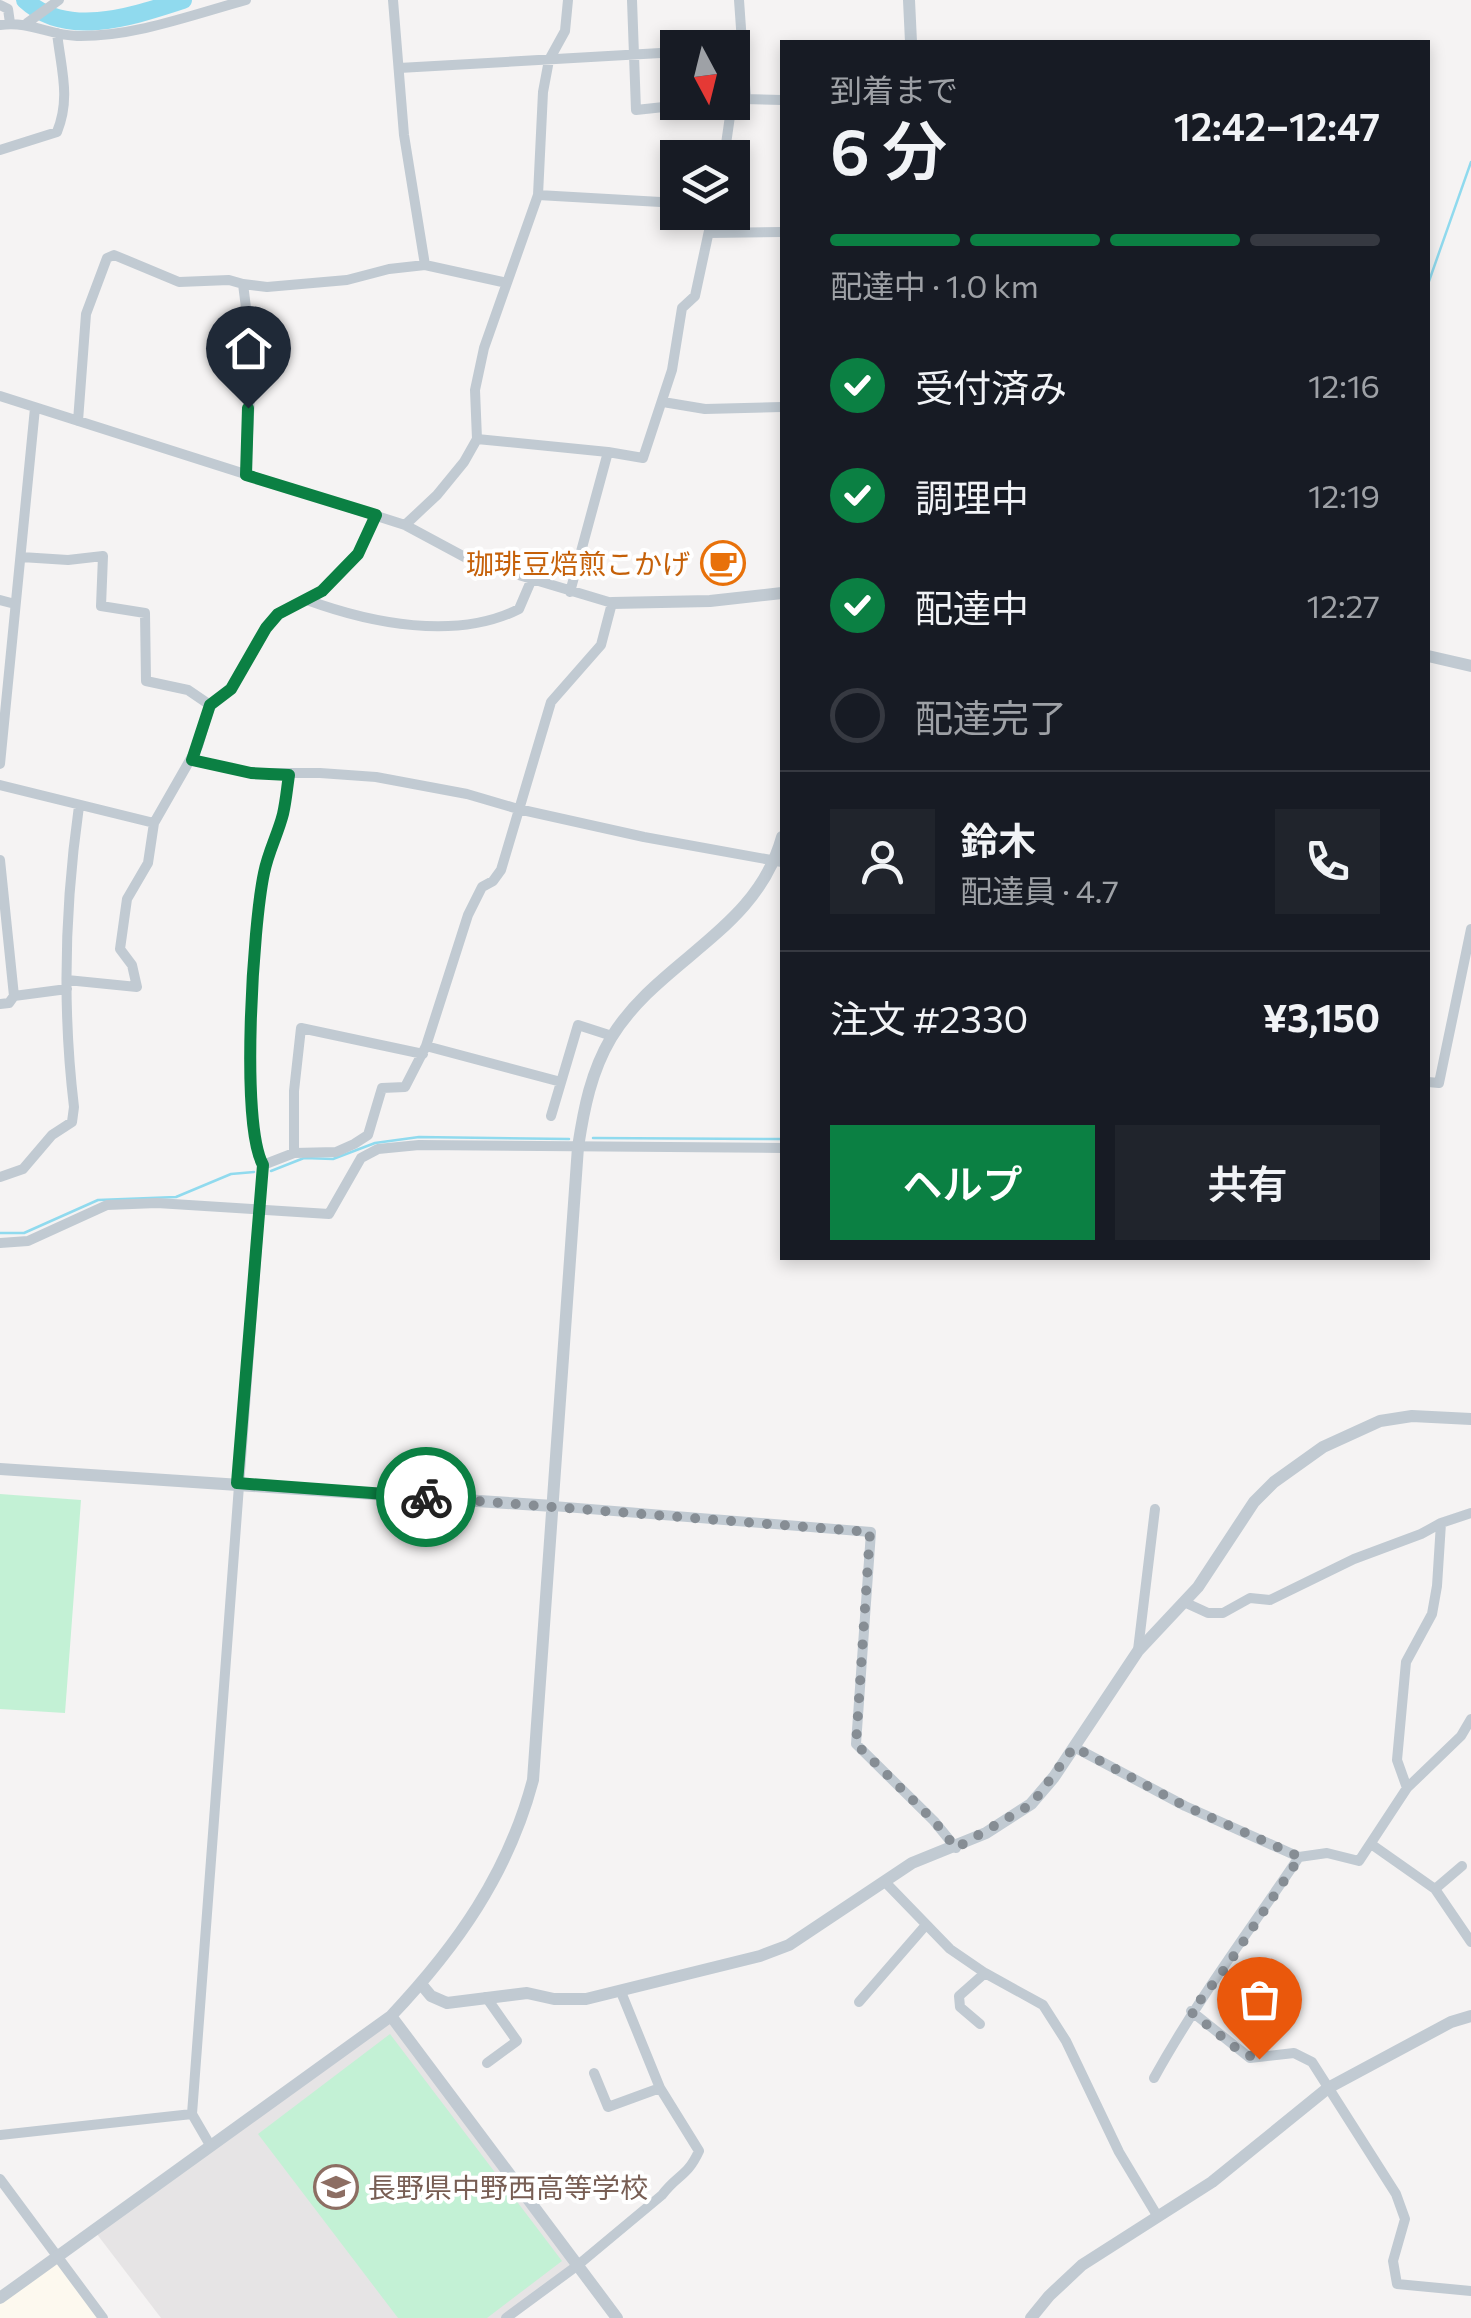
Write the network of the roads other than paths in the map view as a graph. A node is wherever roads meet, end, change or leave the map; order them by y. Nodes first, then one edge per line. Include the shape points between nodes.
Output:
1 (59, 0) edge
2 (246, 0) edge
3 (393, 0) edge
4 (568, 0) edge
5 (632, 0) edge
6 (738, 0) edge
7 (909, 0) edge
8 (0, 6) edge
9 (27, 22) junction
10 (5, 24) edge
11 (737, 30) edge
12 (56, 34) junction
13 (911, 40) edge
14 (660, 53) edge
15 (635, 55) junction
16 (550, 60) junction
17 (399, 68) junction
18 (750, 99) edge
19 (780, 100) edge
20 (660, 107) edge
21 (0, 150) edge
22 (538, 195) junction
23 (660, 202) edge
24 (710, 230) edge
25 (780, 232) edge
26 (709, 233) junction
27 (425, 265) junction
28 (507, 283) junction
29 (243, 284) junction
30 (0, 396) edge
31 (664, 402) junction
32 (780, 407) edge
33 (36, 408) junction
34 (78, 421) junction
35 (477, 439) junction
36 (608, 452) junction
37 (246, 475) junction
38 (376, 515) junction
39 (405, 524) junction
40 (22, 558) junction
41 (531, 580) junction
42 (570, 592) junction
43 (780, 593) edge
44 (0, 600) edge
45 (307, 600) junction
46 (612, 603) junction
47 (16, 604) junction
48 (1430, 656) edge
49 (1471, 666) edge
50 (210, 705) junction
51 (192, 760) junction
52 (0, 764) edge
53 (289, 775) junction
54 (0, 785) edge
55 (80, 806) junction
56 (518, 809) junction
57 (154, 823) junction
58 (0, 860) edge
59 (779, 861) edge
60 (1471, 929) edge
61 (67, 984) junction
62 (14, 996) junction
63 (0, 1004) edge
64 (612, 1036) junction
65 (425, 1050) junction
66 (562, 1082) junction
67 (1430, 1082) edge
68 (551, 1116) dead end
69 (578, 1147) junction
70 (780, 1148) edge
71 (294, 1153) junction
72 (263, 1165) junction
73 (0, 1177) edge
74 (259, 1209) junction
75 (0, 1243) edge
76 (1471, 1419) edge
77 (0, 1469) edge
78 (237, 1483) junction
79 (553, 1506) junction
80 (1155, 1508) dead end
81 (1471, 1512) edge
82 (1441, 1522) junction
83 (1184, 1602) junction
84 (1138, 1652) junction
85 (1471, 1719) edge
86 (1074, 1747) junction
87 (1406, 1788) junction
88 (1371, 1844) junction
89 (956, 1848) junction
90 (1300, 1857) junction
91 (1462, 1866) dead end
92 (886, 1883) junction
93 (1435, 1890) junction
94 (926, 1926) junction
95 (1471, 1942) edge
96 (984, 1973) junction
97 (422, 1984) junction
98 (622, 1992) junction
99 (486, 1997) junction
100 (860, 2002) dead end
101 (1191, 2012) junction
102 (391, 2016) junction
103 (1471, 2016) edge
104 (980, 2024) dead end
105 (529, 2033) dead end
106 (517, 2042) junction
107 (487, 2063) dead end
108 (594, 2073) dead end
109 (1154, 2078) dead end
110 (660, 2088) junction
111 (1328, 2088) junction
112 (192, 2114) junction
113 (0, 2135) edge
114 (210, 2145) junction
115 (0, 2179) edge
116 (1158, 2217) junction
117 (57, 2255) junction
118 (578, 2265) junction
119 (1471, 2290) edge
120 (0, 2298) edge
121 (103, 2318) edge
122 (506, 2318) edge
123 (617, 2318) edge
124 (1031, 2318) edge

1 - 9 street
2 - 12 street via 98,35
3 - 17 street
4 - 16 street via 565,31
5 - 15 street
6 - 11 street
7 - 13 street
8 - 10 street via 8,9
9 - 10 street
9 - 12 street
12 - 21 street via 66,87 66,111 56,132
14 - 15 street
15 - 16 street
15 - 20 street via 636,110
16 - 17 street
16 - 22 street
17 - 27 street
18 - 19 street
22 - 23 street
22 - 28 street
24 - 26 street
25 - 26 street
26 - 31 street via 694,296 682,308
27 - 28 street
27 - 29 street via 347,280
28 - 35 street via 475,390
29 - 34 street via 179,282 107,258 86,314
29 - 37 street via 252,355
30 - 33 street
31 - 32 street via 706,409
31 - 36 street via 642,458
33 - 34 street
33 - 40 street
34 - 37 street
35 - 36 street
35 - 39 street via 437,495
36 - 42 street
37 - 38 street
38 - 39 street
38 - 45 street via 358,554
39 - 41 street via 472,561
40 - 47 street
40 - 50 street via 103,556 102,606 145,613 146,681 188,690
41 - 42 street
41 - 45 street via 520,608 458,625 345,614
42 - 46 street
43 - 46 street
44 - 47 street
45 - 50 street via 278,614 231,689
46 - 56 street via 601,645 550,702
47 - 52 street
48 - 49 street
50 - 51 street
51 - 53 street
51 - 57 street
53 - 56 street via 376,777
53 - 72 street via 264,872 252,1006 250,1070 256,1152
54 - 55 street
55 - 57 street
55 - 61 street via 67,906
56 - 59 street
56 - 65 street via 500,870 468,915
57 - 61 street via 148,863 128,898 120,948 137,987
58 - 62 street
59 - 64 street via 722,930 641,1000
60 - 67 street via 1439,1083
61 - 62 street
61 - 73 street via 72,1122 52,1134 22,1170
62 - 63 street
64 - 66 street via 578,1025
64 - 69 street via 592,1076
65 - 66 street
65 - 71 street via 404,1087 382,1088 368,1135 336,1152
65 - 71 street via 301,1028
66 - 68 street
69 - 70 street
69 - 74 street via 378,1149 361,1158 329,1214
69 - 79 street
71 - 72 street
72 - 74 street
74 - 75 street via 107,1206 28,1241
74 - 78 street
76 - 83 street via 1395,1417 1324,1448 1254,1502
77 - 78 street
78 - 79 street
78 - 112 street
79 - 89 street via 870,1532 856,1744
79 - 97 street via 533,1780 522,1822 473,1918
80 - 84 street
81 - 82 street
82 - 83 street via 1270,1600 1250,1598 1222,1613
82 - 87 street via 1432,1614 1406,1662 1397,1760
83 - 84 street
84 - 86 street
85 - 87 street
86 - 89 street via 1032,1804
86 - 90 street
87 - 88 street
88 - 90 street via 1359,1861 1327,1853
88 - 93 street
89 - 92 street via 912,1863
90 - 101 street
91 - 93 street
92 - 94 street
92 - 98 street via 789,1945
93 - 95 street
94 - 96 street
94 - 100 street
96 - 104 street via 960,1996 960,2007
96 - 116 street via 1043,2005
97 - 99 street via 447,2003
97 - 102 street
98 - 99 street via 586,1999
98 - 110 street
99 - 106 street
101 - 109 street
101 - 111 street via 1250,2058 1303,2056
102 - 114 street
102 - 118 street
103 - 111 street
105 - 106 street
106 - 107 street
108 - 110 street via 608,2107
110 - 118 street via 699,2151 694,2162
111 - 116 street
111 - 119 street via 1405,2219 1393,2261 1397,2284
112 - 113 street
112 - 114 street
114 - 117 street
115 - 117 street
116 - 124 street via 1074,2272
117 - 120 street
117 - 121 street
118 - 122 street
118 - 123 street

